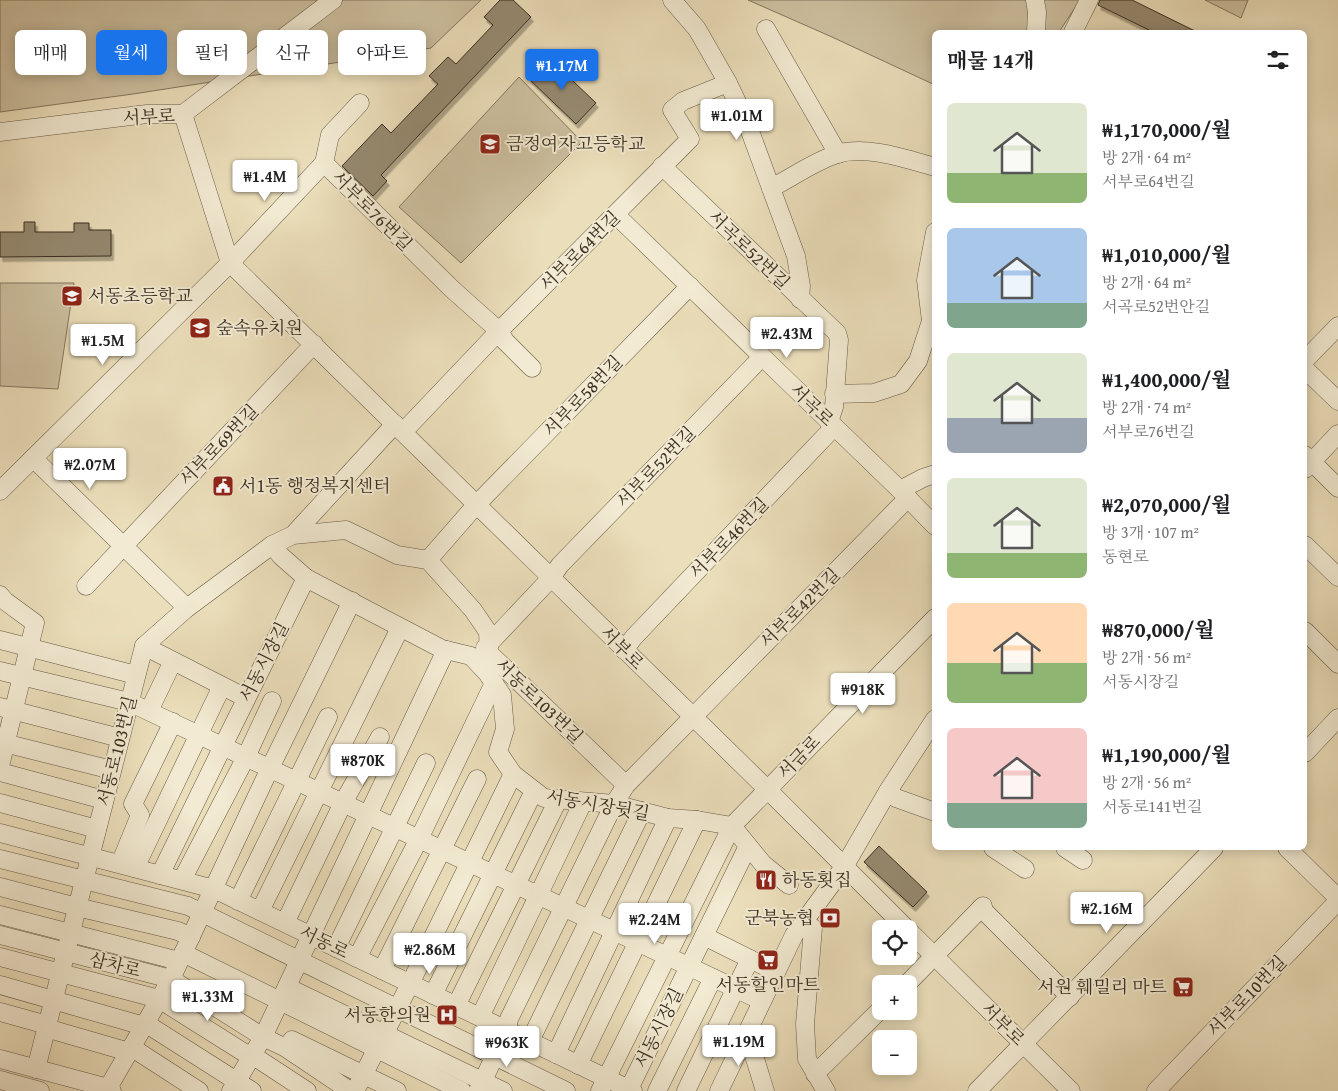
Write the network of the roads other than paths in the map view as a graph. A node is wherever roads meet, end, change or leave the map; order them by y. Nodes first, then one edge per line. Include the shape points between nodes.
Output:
1 (333, 0) edge
2 (672, 0) edge
3 (1035, 0) edge
4 (1089, 0) edge
5 (766, 30) dead end
6 (1036, 30) edge
7 (1074, 30) edge
8 (728, 83) junction
9 (360, 103) dead end
10 (183, 114) junction
11 (0, 132) edge
12 (838, 154) junction
13 (324, 163) junction
14 (662, 166) junction
15 (932, 166) edge
16 (771, 188) junction
17 (616, 215) junction
18 (932, 248) edge
19 (230, 263) junction
20 (690, 286) junction
21 (800, 299) junction
22 (932, 315) edge
23 (932, 324) edge
24 (1338, 326) edge
25 (499, 331) junction
26 (314, 344) junction
27 (762, 357) junction
28 (1307, 357) edge
29 (532, 368) dead end
30 (834, 394) junction
31 (1338, 401) edge
32 (832, 425) junction
33 (399, 428) junction
34 (1338, 434) edge
35 (33, 458) junction
36 (1307, 462) edge
37 (932, 476) edge
38 (1338, 488) edge
39 (0, 491) edge
40 (904, 494) junction
41 (476, 504) junction
42 (932, 523) edge
43 (293, 536) junction
44 (124, 545) junction
45 (272, 545) junction
46 (1307, 547) edge
47 (428, 560) junction
48 (1338, 577) edge
49 (306, 578) junction
50 (551, 578) junction
51 (86, 586) dead end
52 (0, 595) edge
53 (352, 601) junction
54 (187, 608) junction
55 (932, 621) edge
56 (400, 628) junction
57 (1307, 633) edge
58 (0, 640) edge
59 (489, 642) junction
60 (144, 646) junction
61 (28, 648) junction
62 (446, 650) junction
63 (624, 650) junction
64 (471, 656) junction
65 (173, 661) junction
66 (1338, 664) edge
67 (0, 671) edge
68 (136, 675) junction
69 (22, 677) junction
70 (494, 683) junction
71 (222, 686) junction
72 (246, 698) junction
73 (272, 701) dead end
74 (130, 702) junction
75 (7, 708) edge
76 (149, 711) junction
77 (328, 717) dead end
78 (693, 718) junction
79 (1338, 718) edge
80 (173, 722) junction
81 (932, 725) edge
82 (198, 734) junction
83 (380, 737) dead end
84 (120, 738) junction
85 (3, 743) edge
86 (222, 746) junction
87 (1307, 751) edge
88 (246, 757) junction
89 (426, 763) dead end
90 (0, 766) edge
91 (270, 768) junction
92 (112, 770) junction
93 (0, 772) edge
94 (513, 774) junction
95 (476, 779) dead end
96 (297, 781) junction
97 (626, 785) junction
98 (534, 790) junction
99 (768, 790) junction
100 (888, 791) junction
101 (320, 792) junction
102 (104, 800) junction
103 (558, 800) junction
104 (583, 802) junction
105 (0, 803) edge
106 (343, 803) junction
107 (614, 804) junction
108 (642, 811) junction
109 (932, 811) edge
110 (367, 814) junction
111 (668, 818) junction
112 (697, 820) junction
113 (732, 826) junction
114 (394, 827) junction
115 (97, 829) junction
116 (0, 833) edge
117 (419, 838) junction
118 (748, 846) junction
119 (441, 849) junction
120 (1002, 850) edge
121 (1068, 850) edge
122 (1212, 850) edge
123 (1289, 850) edge
124 (1015, 853) edge
125 (90, 856) junction
126 (0, 859) edge
127 (1083, 860) dead end
128 (469, 862) junction
129 (127, 866) junction
130 (844, 867) junction
131 (1025, 870) dead end
132 (492, 873) junction
133 (160, 875) junction
134 (84, 879) junction
135 (182, 880) junction
136 (517, 885) junction
137 (789, 885) dead end
138 (0, 886) edge
139 (214, 889) junction
140 (539, 896) junction
141 (1338, 899) edge
142 (238, 901) junction
143 (563, 907) junction
144 (77, 908) junction
145 (260, 911) junction
146 (202, 913) junction
147 (0, 915) edge
148 (590, 920) junction
149 (898, 920) edge
150 (285, 923) junction
151 (813, 928) dead end
152 (614, 931) junction
153 (70, 933) junction
154 (0, 935) edge
155 (312, 936) junction
156 (704, 936) junction
157 (191, 937) junction
158 (917, 939) edge
159 (637, 942) junction
160 (336, 948) junction
161 (65, 953) junction
162 (667, 956) junction
163 (934, 956) junction
164 (0, 957) edge
165 (181, 957) junction
166 (357, 958) junction
167 (750, 959) junction
168 (300, 960) junction
169 (689, 966) junction
170 (382, 970) junction
171 (60, 972) junction
172 (776, 972) junction
173 (915, 975) edge
174 (713, 978) junction
175 (170, 979) junction
176 (410, 984) junction
177 (0, 985) edge
178 (736, 988) junction
179 (284, 994) junction
180 (433, 994) junction
181 (1070, 997) junction
182 (159, 999) junction
183 (53, 1000) junction
184 (762, 1001) junction
185 (456, 1006) junction
186 (397, 1008) junction
187 (0, 1012) edge
188 (480, 1017) junction
189 (872, 1018) edge
190 (144, 1025) junction
191 (46, 1027) junction
192 (507, 1030) junction
193 (747, 1033) junction
194 (263, 1037) junction
195 (380, 1042) junction
196 (530, 1042) junction
197 (1023, 1044) junction
198 (286, 1048) junction
199 (130, 1049) junction
200 (556, 1054) junction
201 (495, 1055) junction
202 (252, 1056) junction
203 (0, 1059) edge
204 (578, 1064) junction
205 (36, 1069) junction
206 (815, 1074) junction
207 (363, 1075) junction
208 (0, 1080) edge
209 (603, 1085) edge
210 (234, 1086) edge
211 (480, 1086) edge
212 (33, 1089) edge
213 (110, 1089) edge
214 (631, 1090) edge
215 (200, 1091) edge
216 (252, 1091) edge
217 (307, 1091) edge
218 (350, 1091) edge
219 (355, 1091) edge
220 (397, 1091) edge
221 (462, 1091) edge
222 (503, 1091) edge
223 (566, 1091) edge
224 (657, 1091) edge
225 (686, 1091) edge
226 (719, 1091) edge
227 (765, 1091) edge
228 (826, 1091) edge
229 (977, 1091) edge
230 (1071, 1091) edge
231 (1156, 1091) edge

1 - 10 street
2 - 8 street via 697,30
3 - 6 street
4 - 7 street
5 - 12 street
8 - 14 street, 서부로64번길 via 683,101 672,110 690,139
8 - 16 street
9 - 13 street via 330,135
10 - 11 street, 서부로 via 147,114
10 - 19 street, 서부로
12 - 15 street via 872,151
12 - 16 street
13 - 19 street, 서부로76번길
13 - 25 street, 서부로76번길
14 - 17 street, 서부로64번길
14 - 21 street, 서곡로52번길
16 - 21 street via 796,256
17 - 20 street, 서곡로
17 - 25 street, 서부로64번길
18 - 22 street via 926,280
19 - 26 street, 서부로
19 - 35 street, 서부로76번길
20 - 27 street, 서곡로
20 - 41 street, 서부로58번길
21 - 30 street, 서곡로52번길 via 837,333
23 - 30 street via 918,361 901,384 874,393
24 - 28 street
25 - 29 street, 서부로76번길
25 - 33 street, 서부로64번길
26 - 33 street, 서부로
26 - 44 street, 서부로69번길
27 - 32 street, 서곡로
27 - 50 street, 서부로52번길
28 - 31 street
30 - 32 street, 서곡로52번길
32 - 40 street, 서곡로
32 - 63 street, 서부로46번길
33 - 41 street, 서부로
33 - 43 street
34 - 36 street
35 - 39 street, 서부로76번길
35 - 44 street
36 - 38 street
37 - 40 street
40 - 42 street, 서곡로
40 - 78 street, 서부로42번길
41 - 47 street
41 - 50 street, 서부로
43 - 45 street
43 - 47 street via 346,530 397,555
44 - 51 street, 서부로69번길
44 - 54 street
45 - 49 street
45 - 54 street
46 - 48 street
47 - 59 street, 서동로103번길 via 473,610 488,632
49 - 53 street
49 - 72 street, 서동시장길
50 - 59 street
50 - 63 street, 서부로
52 - 61 street via 35,622
53 - 56 street
53 - 91 street
54 - 60 street
55 - 99 street, 서금로
56 - 62 street
56 - 101 street
57 - 66 street
58 - 61 street
59 - 64 street via 480,656
59 - 97 street, 서동로103번길 via 489,653
60 - 65 street
60 - 68 street, 서동로103번길
61 - 68 street
61 - 69 street
62 - 64 street
62 - 110 street
63 - 78 street, 서부로
64 - 70 street, 서동시장뒷길
65 - 71 street
65 - 76 street
67 - 69 street, 서동시장길
68 - 74 street, 서동로103번길
69 - 74 street, 서동시장길
69 - 75 street
70 - 94 street, 서동시장뒷길 via 502,695 505,730 498,752
70 - 117 street
71 - 72 street
71 - 82 street, 서동시장길
72 - 86 street, 서동시장길
73 - 88 street, 서동시장길
74 - 76 street, 서동시장길
74 - 84 street, 서동로103번길
75 - 84 street
75 - 85 street
76 - 80 street, 서동시장길
77 - 96 street
78 - 97 street
78 - 99 street, 서부로
79 - 87 street
80 - 82 street, 서동시장길
80 - 129 street via 133,804 140,816
81 - 100 street
82 - 86 street, 서동시장길
82 - 129 street, 서동시장길
83 - 106 street
84 - 92 street, 서동로103번길
85 - 90 street
85 - 92 street
86 - 88 street, 서동시장길
86 - 133 street, 서동시장길
88 - 91 street, 서동시장길
88 - 135 street, 서동시장길
89 - 114 street
91 - 96 street, 서동시장길
91 - 139 street
92 - 102 street, 서동로103번길
93 - 102 street
94 - 98 street, 서동시장뒷길
94 - 128 street
95 - 119 street
96 - 101 street, 서동시장길
96 - 142 street
97 - 107 street
98 - 103 street, 서동시장뒷길 via 544,798
98 - 132 street
99 - 113 street
99 - 130 street, 서부로
100 - 109 street via 896,798
100 - 130 street
101 - 106 street, 서동시장길
101 - 145 street
102 - 115 street, 서동로103번길
103 - 104 street, 서동시장뒷길
103 - 136 street
104 - 107 street, 서동시장뒷길
104 - 140 street
105 - 115 street
106 - 110 street, 서동시장길
106 - 150 street
107 - 108 street, 서동시장뒷길
107 - 143 street
108 - 111 street, 서동시장뒷길
108 - 148 street
110 - 114 street, 서동시장길
110 - 155 street
111 - 112 street, 서동시장뒷길
111 - 152 street
112 - 113 street, 서동시장뒷길
112 - 159 street
113 - 118 street
113 - 162 street, 서동시장길
114 - 117 street, 서동시장길
114 - 160 street
115 - 125 street, 서동로103번길
116 - 125 street, 서동로
117 - 119 street, 서동시장길
117 - 166 street
118 - 137 street via 763,864
118 - 156 street, 서동시장길
119 - 128 street, 서동시장길
119 - 170 street
120 - 124 street
121 - 127 street
122 - 181 street
123 - 141 street
124 - 131 street
125 - 129 street, 서동로
125 - 134 street, 서동로103번길
126 - 134 street
128 - 132 street, 서동시장길
128 - 176 street
129 - 133 street, 서동로
130 - 149 street, 서부로
130 - 172 street via 794,935
132 - 136 street, 서동시장길
132 - 180 street
133 - 135 street, 서동로
134 - 144 street, 서동로103번길
134 - 146 street via 188,906
135 - 139 street, 서동로
136 - 140 street, 서동시장길
136 - 185 street
138 - 144 street
139 - 142 street, 서동로
139 - 146 street
140 - 143 street, 서동시장길
140 - 188 street
141 - 231 street, 서부로10번길
142 - 145 street, 서동로
143 - 148 street, 서동시장길
143 - 192 street via 509,1019
144 - 153 street, 서동로103번길
144 - 157 street via 178,931
145 - 150 street, 서동로
146 - 157 street
146 - 168 street
147 - 153 street
148 - 152 street, 서동시장길
148 - 196 street
150 - 155 street, 서동로
151 - 206 street via 805,1024 806,1059
152 - 159 street, 서동시장길
152 - 200 street
153 - 161 street, 서동로103번길
153 - 165 street
154 - 161 street, 삼차로
155 - 160 street, 서동로
155 - 168 street
156 - 167 street
156 - 169 street, 서동시장길
157 - 165 street
158 - 163 street, 서부로
159 - 162 street, 서동시장길
159 - 204 street
160 - 166 street, 서동로
161 - 171 street, 서동로103번길
161 - 175 street, 삼차로
162 - 169 street, 서동시장길
162 - 209 street, 서동시장길
163 - 173 street
163 - 181 street via 982,907
163 - 197 street, 서부로
164 - 171 street
165 - 175 street
165 - 179 street
166 - 170 street, 서동로
167 - 172 street
167 - 178 street
168 - 179 street
168 - 186 street
169 - 174 street, 서동시장길
169 - 214 street, 서동시장길
170 - 176 street, 서동로
171 - 182 street
171 - 183 street, 서동로103번길
172 - 184 street
174 - 178 street, 서동시장길
174 - 224 street, 서동시장길
175 - 182 street
175 - 194 street, 삼차로
176 - 180 street, 서동로
176 - 186 street
177 - 183 street
178 - 184 street, 서동시장길
178 - 225 street
179 - 194 street
179 - 195 street
180 - 185 street, 서동로
181 - 197 street
182 - 190 street
182 - 202 street
183 - 190 street
183 - 191 street, 서동로103번길
184 - 193 street
185 - 188 street, 서동로
186 - 195 street
186 - 201 street
187 - 191 street
188 - 192 street, 서동로
189 - 206 street
190 - 199 street
190 - 210 street
191 - 199 street
191 - 205 street, 서동로103번길
192 - 196 street, 서동로
192 - 201 street
193 - 226 street
193 - 227 street
194 - 198 street, 삼차로
194 - 202 street
195 - 207 street
195 - 211 street
195 - 221 street
196 - 200 street, 서동로
197 - 229 street
197 - 230 street, 서부로
198 - 207 street via 292,1040
198 - 218 street, 삼차로
199 - 213 street
199 - 215 street
200 - 204 street, 서동로
201 - 211 street
201 - 223 street
202 - 210 street
202 - 217 street
203 - 205 street
204 - 209 street, 서동로
205 - 213 street
206 - 228 street
207 - 219 street
207 - 220 street
208 - 212 street
209 - 214 street, 서동로
210 - 216 street
211 - 222 street

